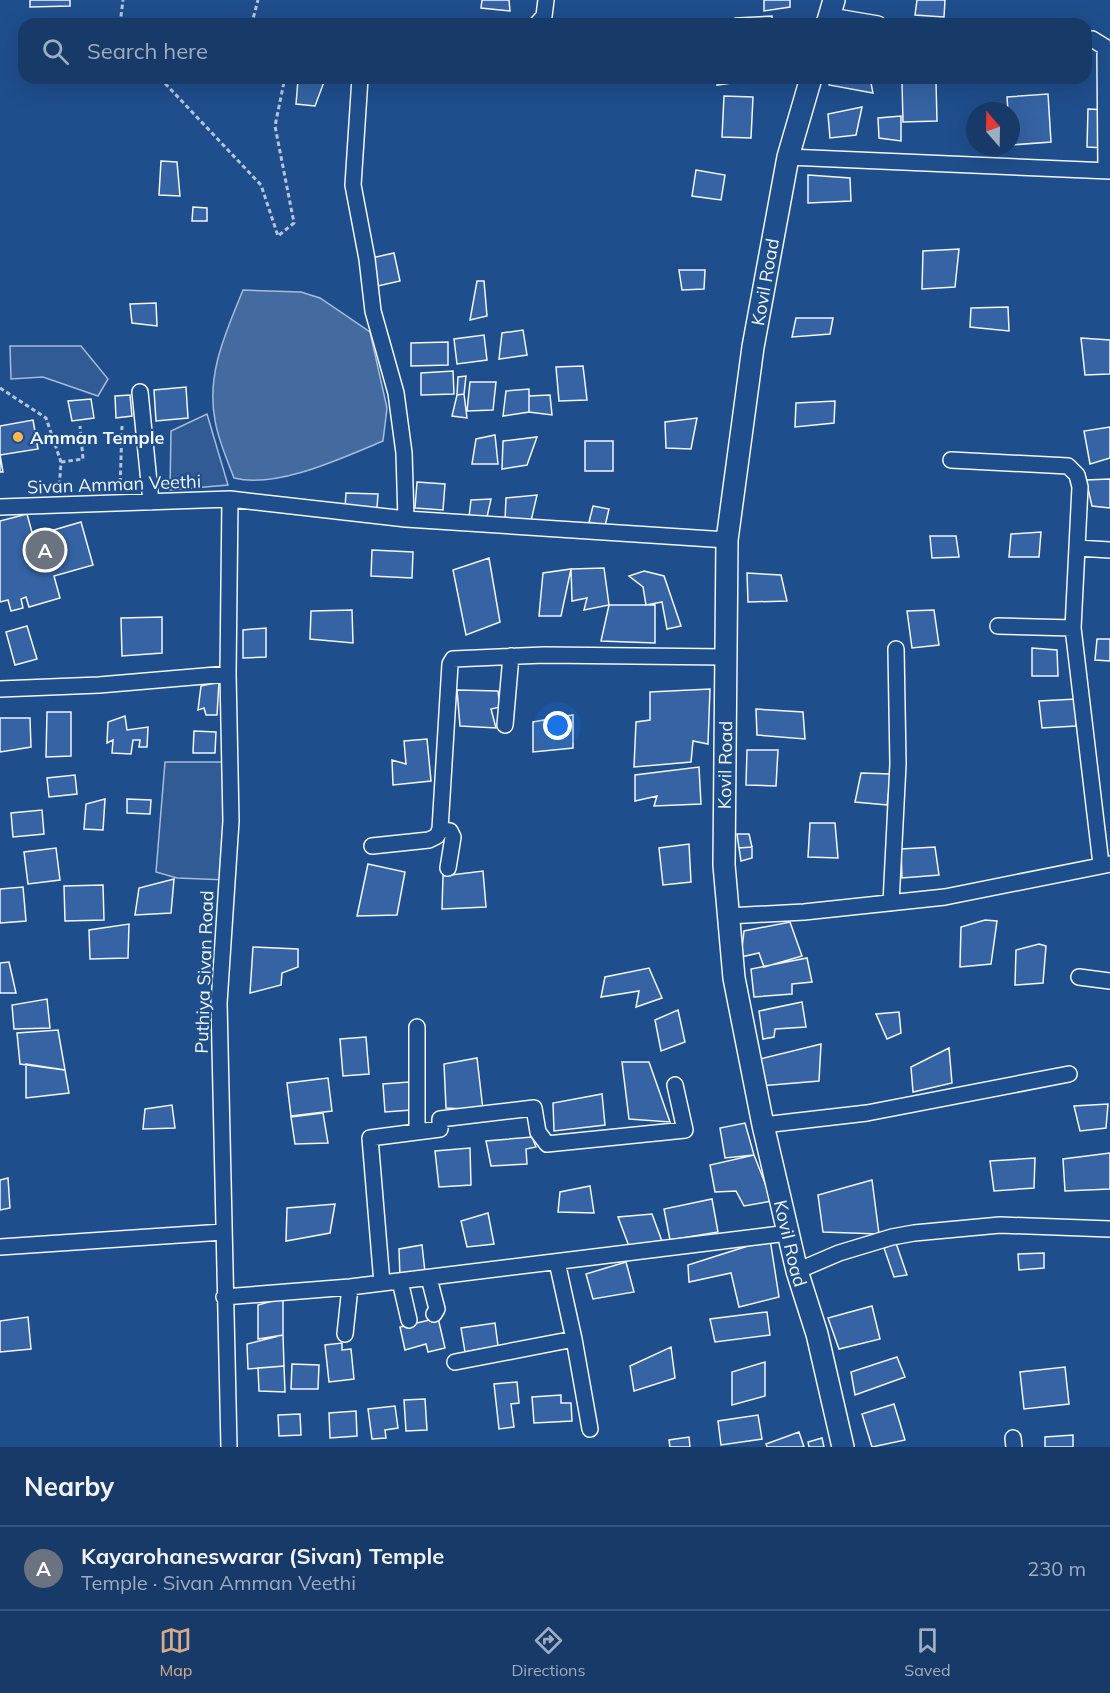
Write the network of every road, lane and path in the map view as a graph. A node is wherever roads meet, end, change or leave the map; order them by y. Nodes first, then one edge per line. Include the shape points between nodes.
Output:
1 (123, 0) edge
2 (258, 0) edge
3 (546, 0) edge
4 (831, 13) edge
5 (121, 18) edge
6 (253, 18) edge
7 (542, 18) edge
8 (852, 18) edge
9 (1092, 39) edge
10 (166, 84) edge
11 (284, 84) edge
12 (360, 84) edge
13 (810, 84) edge
14 (788, 157) junction
15 (1108, 171) edge
16 (0, 388) edge
17 (140, 392) dead end
18 (80, 426) dead end
19 (122, 426) dead end
20 (951, 460) dead end
21 (61, 462) junction
22 (230, 499) junction
23 (151, 502) junction
24 (119, 503) junction
25 (59, 505) junction
26 (0, 507) edge
27 (406, 519) junction
28 (727, 540) junction
29 (1077, 548) junction
30 (1110, 550) edge
31 (999, 626) dead end
32 (1073, 628) junction
33 (896, 649) dead end
34 (511, 656) junction
35 (726, 657) junction
36 (228, 674) junction
37 (0, 689) edge
38 (505, 724) dead end
39 (441, 829) junction
40 (372, 846) dead end
41 (1106, 864) edge
42 (448, 868) dead end
43 (891, 903) junction
44 (728, 916) junction
45 (1079, 977) dead end
46 (1110, 981) edge
47 (417, 1027) dead end
48 (1070, 1074) dead end
49 (675, 1084) dead end
50 (763, 1125) junction
51 (417, 1132) junction
52 (1110, 1229) edge
53 (223, 1232) junction
54 (788, 1233) junction
55 (0, 1247) edge
56 (557, 1262) junction
57 (798, 1271) junction
58 (429, 1278) junction
59 (400, 1281) junction
60 (382, 1283) junction
61 (350, 1287) junction
62 (224, 1297) junction
63 (434, 1314) dead end
64 (409, 1320) dead end
65 (345, 1334) dead end
66 (573, 1339) junction
67 (455, 1362) dead end
68 (590, 1429) dead end
69 (229, 1447) edge
70 (843, 1447) edge

1 - 5 path
2 - 6 path
3 - 7 street
4 - 8 street
9 - 15 street via 1105,46
10 - 11 path via 261,185 278,236 294,223 275,126
12 - 27 street via 353,185 373,311 396,393 404,453
13 - 14 street, Kovil Road
14 - 15 street
14 - 28 street, Kovil Road via 753,347
16 - 21 path via 46,418
17 - 23 street
18 - 21 path via 83,459
19 - 24 path
20 - 29 street via 1068,466 1077,475 1080,487
21 - 25 path
22 - 23 street, Sivan Amman Veethi
22 - 27 street, Sivan Amman Veethi
22 - 36 street, Puthiya Sivan Road
23 - 24 street, Sivan Amman Veethi
24 - 25 street, Sivan Amman Veethi
25 - 26 street, Sivan Amman Veethi
27 - 28 street, Sivan Amman Veethi
28 - 35 street, Kovil Road
29 - 30 street
29 - 32 street
31 - 32 street
32 - 41 street
33 - 43 street via 898,764
34 - 35 street
34 - 38 street
34 - 39 street via 458,657 450,664
35 - 44 street, Kovil Road via 724,865
36 - 37 street via 99,686
36 - 53 street, Puthiya Sivan Road via 231,821 219,1003
39 - 40 street via 429,840
39 - 42 street via 450,831 453,837
41 - 43 street via 945,897
43 - 44 street
44 - 50 street, Kovil Road via 734,978
45 - 46 street
47 - 51 street
48 - 50 street via 867,1113
49 - 51 street via 685,1130 547,1144 538,1132 534,1108 440,1119 440,1129
50 - 54 street, Kovil Road
51 - 60 street via 370,1138
52 - 57 street via 1000,1225 914,1233 850,1250
53 - 55 street
53 - 62 street, Puthiya Sivan Road
54 - 56 street
54 - 57 street, Kovil Road
56 - 58 street
56 - 66 street
57 - 70 street, Kovil Road
58 - 59 street
58 - 63 street via 437,1309
59 - 60 street
59 - 64 street
60 - 61 street
61 - 62 street
61 - 65 street
62 - 69 street, Puthiya Sivan Road
66 - 67 street
66 - 68 street

